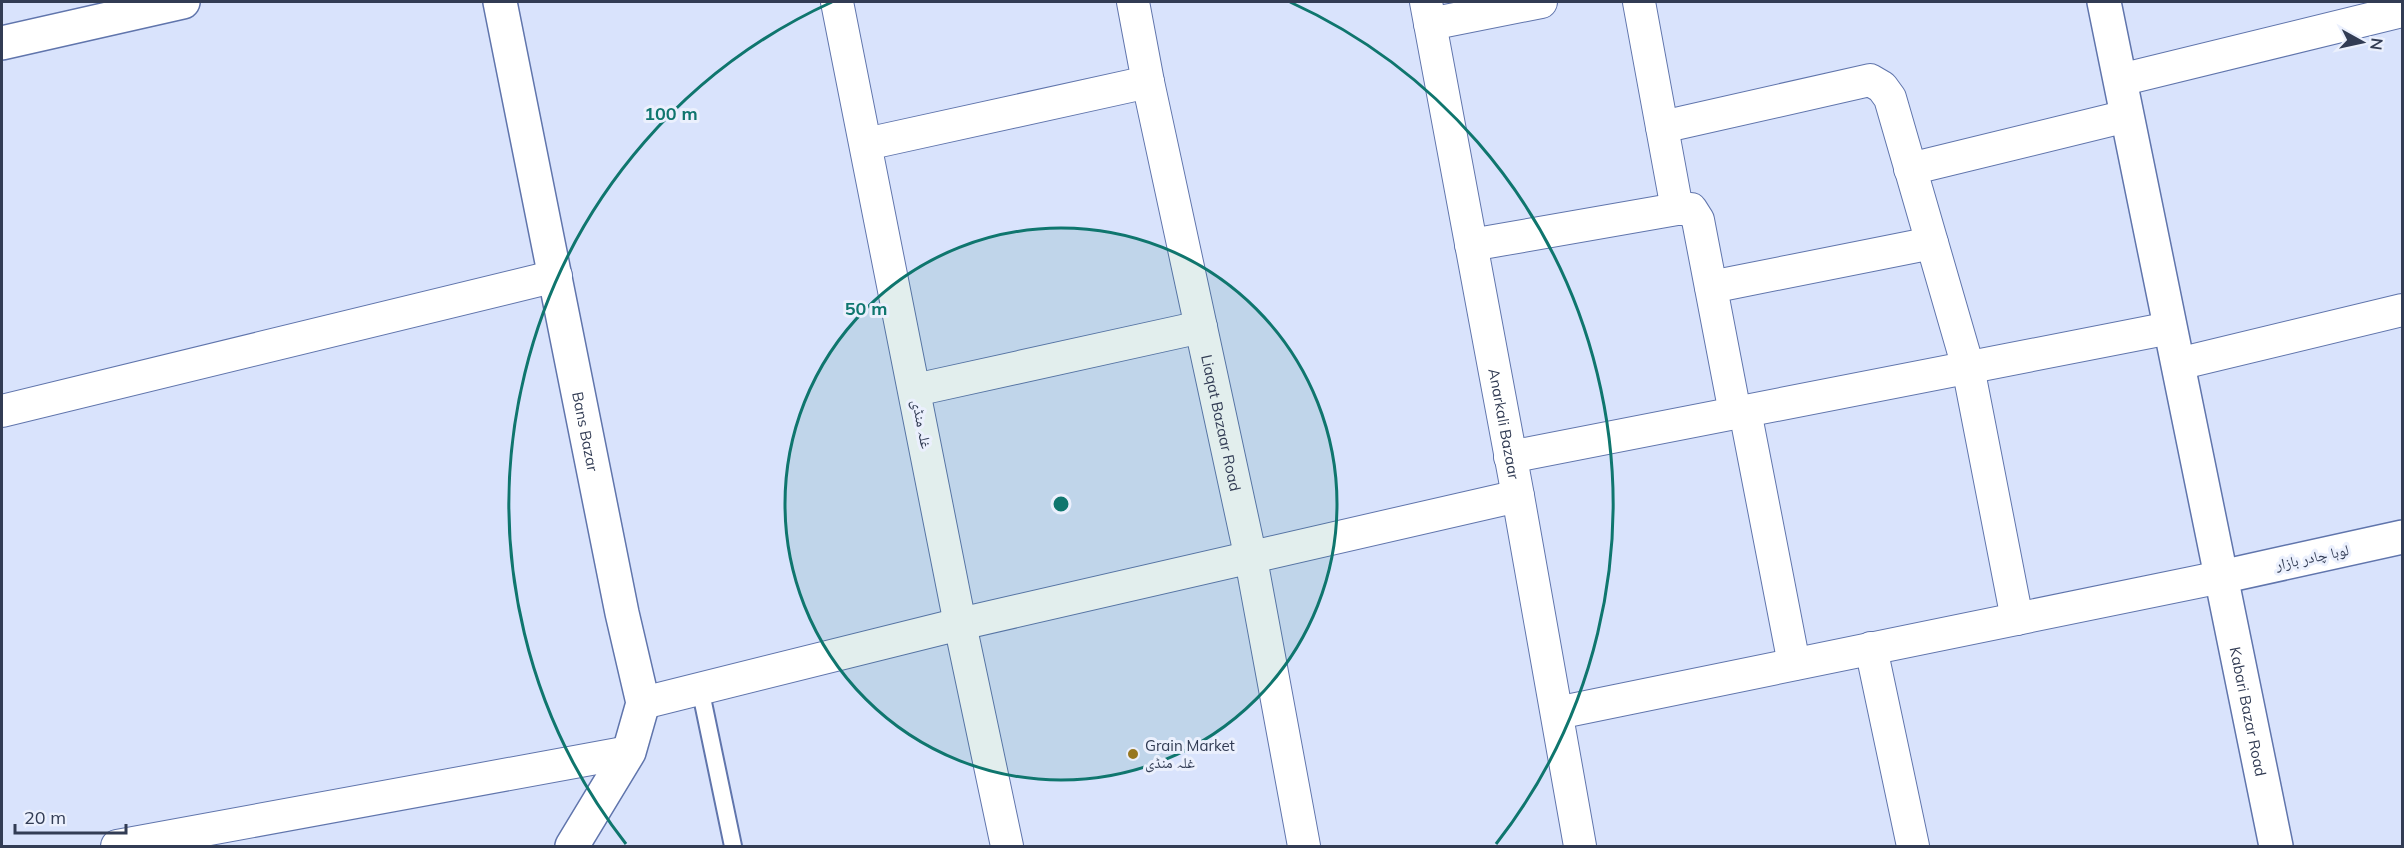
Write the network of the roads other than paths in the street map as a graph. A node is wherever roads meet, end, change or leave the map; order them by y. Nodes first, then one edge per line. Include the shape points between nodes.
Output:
1 (183, 2) edge
2 (500, 2) edge
3 (837, 2) edge
4 (1132, 2) edge
5 (1541, 2) edge
6 (1638, 2) edge
7 (2104, 2) edge
8 (2403, 11) edge
9 (1428, 13) edge
10 (2, 43) edge
11 (2120, 80) junction
12 (1148, 82) junction
13 (2127, 117) junction
14 (1662, 127) junction
15 (866, 144) junction
16 (1910, 169) junction
17 (1677, 209) junction
18 (1932, 243) junction
19 (1471, 245) junction
20 (556, 276) junction
21 (1712, 287) junction
22 (2403, 310) edge
23 (1201, 327) junction
24 (2170, 328) junction
25 (2178, 364) junction
26 (1968, 367) junction
27 (915, 390) junction
28 (2, 411) edge
29 (1740, 412) junction
30 (1510, 457) junction
31 (1518, 496) junction
32 (2403, 537) edge
33 (1251, 559) junction
34 (2221, 577) junction
35 (2017, 619) junction
36 (960, 624) junction
37 (1871, 648) junction
38 (1794, 664) junction
39 (700, 688) junction
40 (643, 702) junction
41 (1557, 713) junction
42 (629, 752) junction
43 (117, 846) edge
44 (572, 846) edge
45 (733, 846) edge
46 (1007, 846) edge
47 (1304, 846) edge
48 (1580, 846) edge
49 (1913, 846) edge
50 (2276, 846) edge

1 - 10 street
2 - 20 street, Bans Bazar
3 - 15 street, غلہ منڈی
4 - 12 street, Liaqat Bazaar Road
5 - 9 street
6 - 14 street
7 - 11 street, Kabari Bazar Road
8 - 11 street
9 - 19 street, Anarkali Bazaar
11 - 13 street, Kabari Bazar Road
12 - 15 street
12 - 23 street, Liaqat Bazaar Road
13 - 16 street
13 - 24 street, Kabari Bazar Road
14 - 16 street via 1870,80 1890,98
14 - 17 street
15 - 27 street, غلہ منڈی
16 - 18 street
17 - 19 street
17 - 21 street via 1691,209 1698,220
18 - 21 street
18 - 26 street
19 - 30 street, Anarkali Bazaar
20 - 28 street
20 - 40 street, Bans Bazar
21 - 29 street
22 - 25 street
23 - 27 street
23 - 33 street, Liaqat Bazaar Road
24 - 25 street, Kabari Bazar Road
24 - 26 street
25 - 34 street, Kabari Bazar Road
26 - 29 street
26 - 35 street
27 - 36 street, غلہ منڈی
29 - 30 street
29 - 38 street
30 - 31 street, Anarkali Bazaar
31 - 33 street
31 - 41 street, Anarkali Bazaar
32 - 34 street, لوہا چادر بازار
33 - 36 street
33 - 47 street, Liaqat Bazaar Road
34 - 35 street
34 - 50 street, Kabari Bazar Road
35 - 37 street
36 - 39 street
36 - 46 street, غلہ منڈی
37 - 38 street
37 - 49 street
38 - 41 street
39 - 40 street
39 - 45 lane
40 - 42 street, Bans Bazar
41 - 48 street, Anarkali Bazaar
42 - 43 street
42 - 44 street, Bans Bazar

